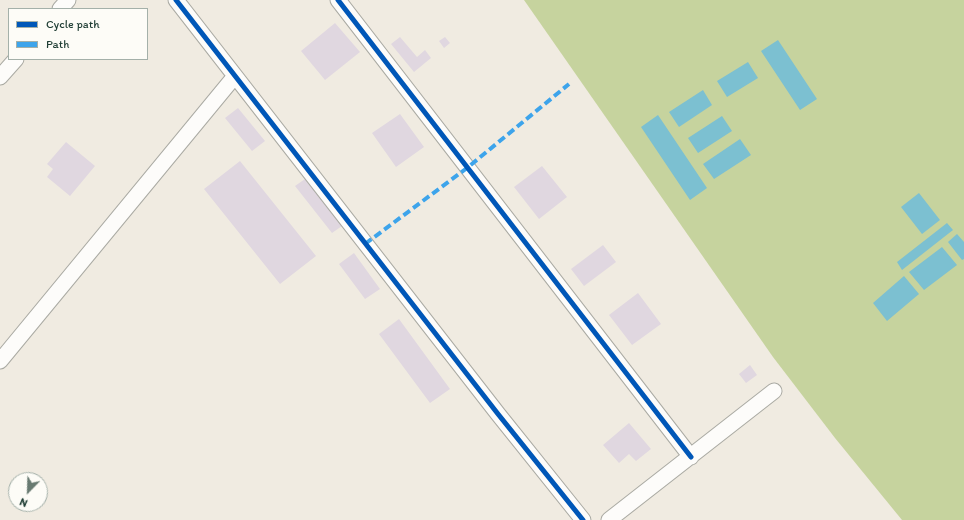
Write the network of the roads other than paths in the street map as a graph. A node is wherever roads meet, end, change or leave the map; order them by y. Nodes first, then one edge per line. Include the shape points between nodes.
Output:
1 (68, 0) edge
2 (176, 0) edge
3 (338, 0) edge
4 (61, 8) edge
5 (15, 60) edge
6 (235, 76) junction
7 (0, 77) edge
8 (0, 361) edge
9 (774, 391) dead end
10 (691, 457) junction
11 (583, 520) edge
12 (609, 520) edge

1 - 4 street
2 - 6 street
3 - 10 street
5 - 7 street
6 - 8 street
6 - 11 street
9 - 10 street
10 - 12 street

